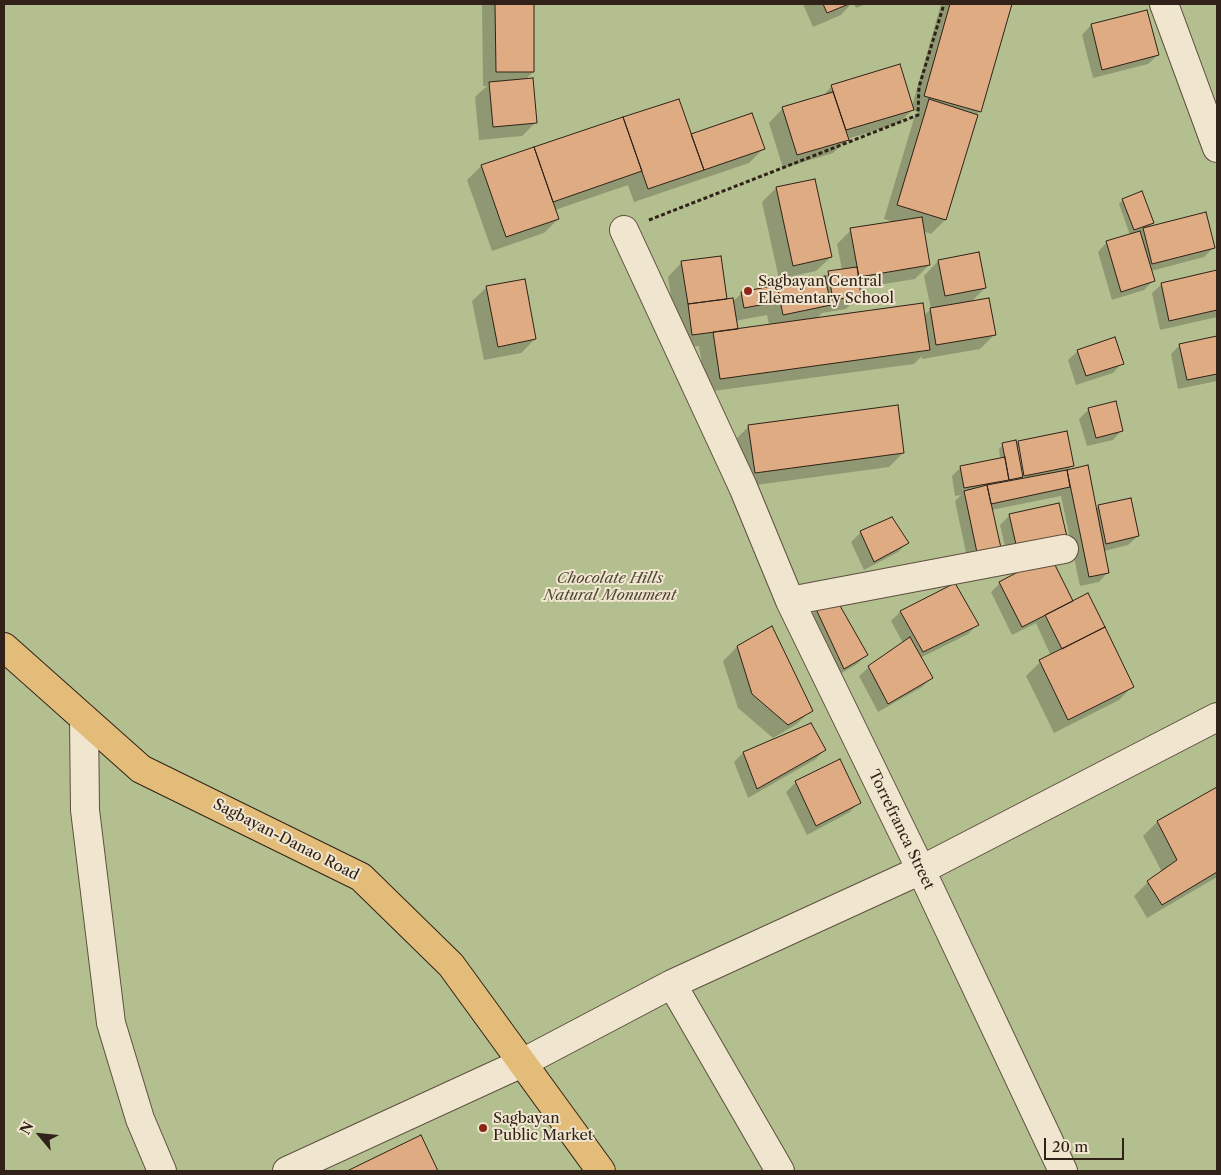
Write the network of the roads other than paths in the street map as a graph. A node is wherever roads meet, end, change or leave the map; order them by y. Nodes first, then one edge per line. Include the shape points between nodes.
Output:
1 (1164, 4) edge
2 (1217, 148) edge
3 (624, 230) road end
4 (1064, 549) dead end
5 (790, 601) junction
6 (10, 659) edge
7 (1217, 717) edge
8 (84, 719) junction
9 (921, 870) junction
10 (672, 984) junction
11 (522, 1063) junction
12 (162, 1171) edge
13 (286, 1171) edge
14 (602, 1171) edge
15 (780, 1171) edge
16 (1063, 1171) edge

1 - 2 street
3 - 5 street, Torrefranca Street via 743,487
4 - 5 street
5 - 9 street, Torrefranca Street
6 - 8 main road, Sagbayan-Danao Road
7 - 9 street
8 - 11 main road, Sagbayan-Danao Road via 141,769 361,877 451,965
8 - 12 street via 85,810 111,1024 140,1119
9 - 10 street
9 - 16 street, Torrefranca Street
10 - 11 street
10 - 15 street
11 - 13 street
11 - 14 main road, Sagbayan-Danao Road

